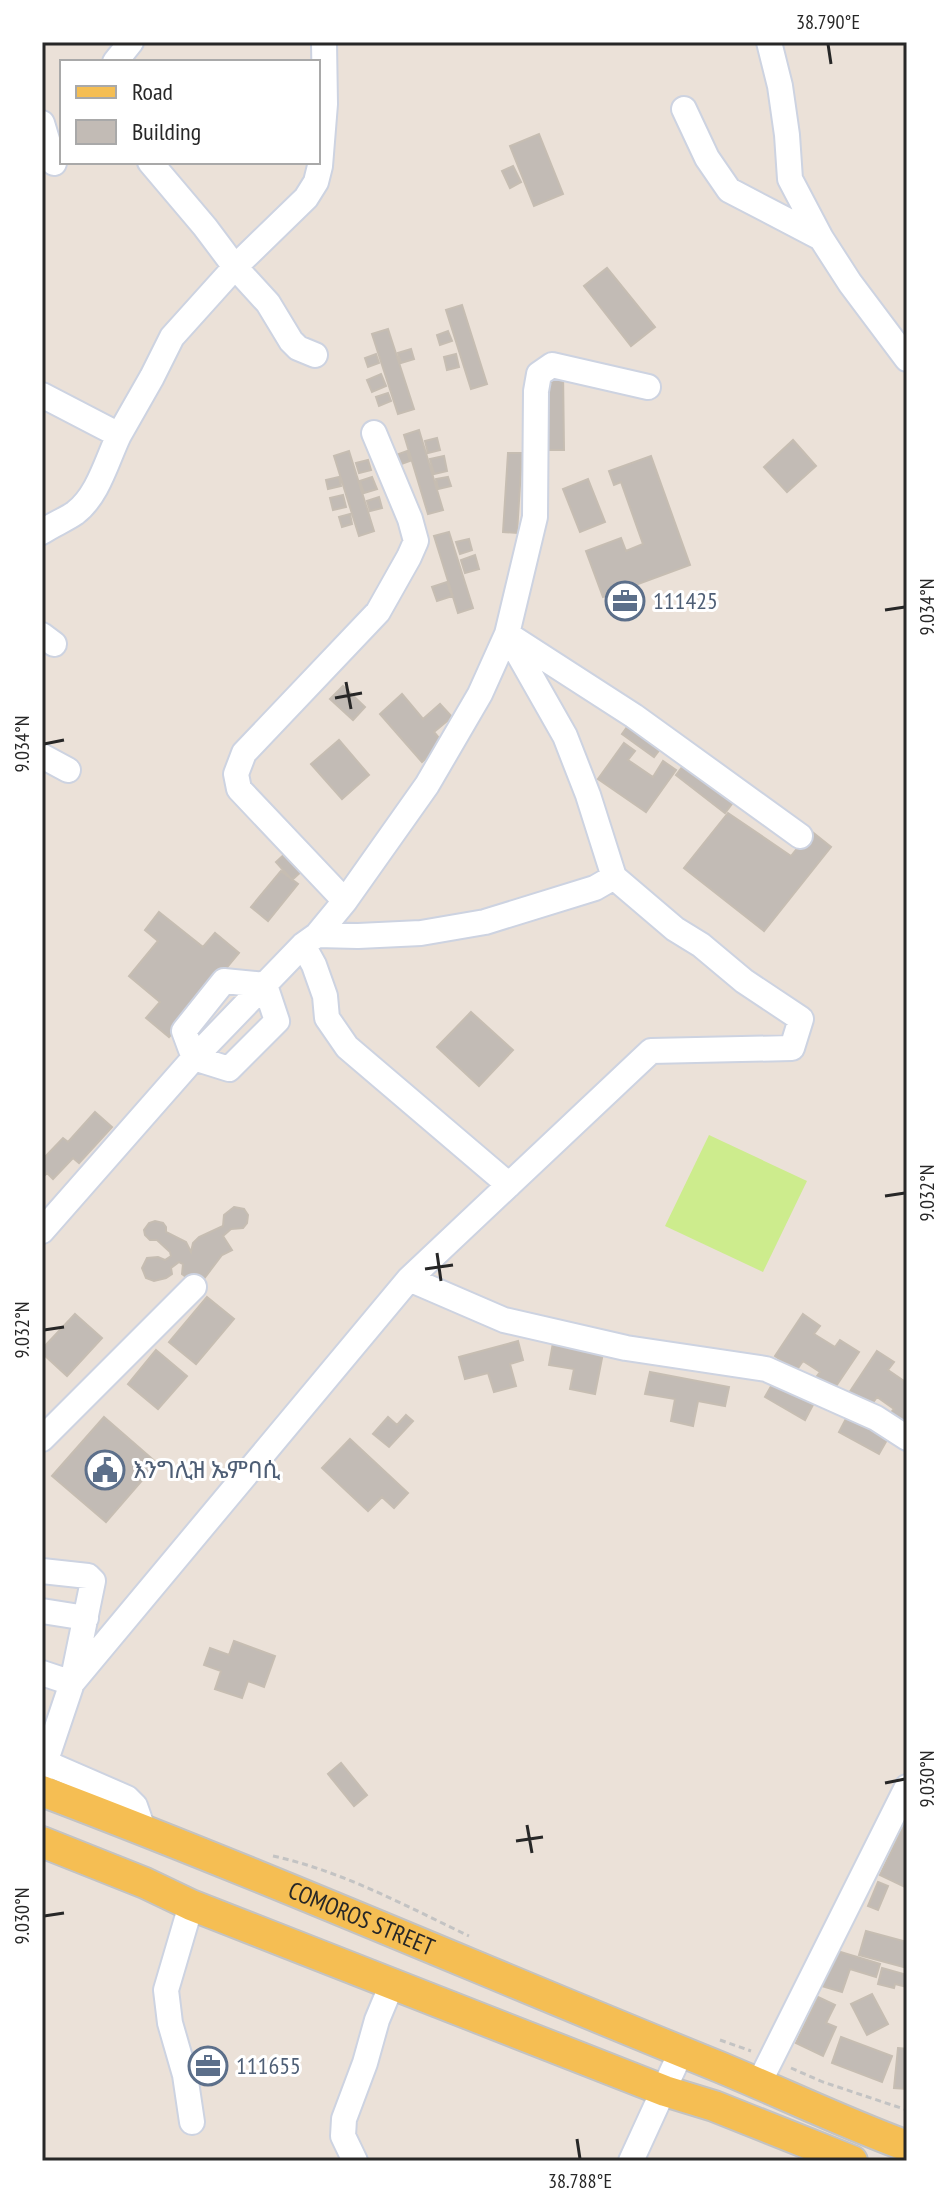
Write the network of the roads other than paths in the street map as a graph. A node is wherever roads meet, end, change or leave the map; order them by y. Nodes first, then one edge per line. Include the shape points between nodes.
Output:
1 (131, 42) edge
2 (324, 42) edge
3 (769, 42) edge
4 (117, 60) edge
5 (684, 109) dead end
6 (42, 123) edge
7 (53, 163) edge
8 (152, 164) edge
9 (821, 238) junction
10 (235, 267) junction
11 (315, 355) dead end
12 (907, 359) edge
13 (648, 387) dead end
14 (42, 395) edge
15 (374, 433) dead end
16 (119, 435) junction
17 (42, 532) edge
18 (507, 634) junction
19 (42, 756) edge
20 (68, 770) dead end
21 (800, 836) dead end
22 (614, 877) junction
23 (345, 901) junction
24 (310, 940) junction
25 (265, 985) junction
26 (194, 1058) junction
27 (509, 1185) junction
28 (42, 1231) edge
29 (409, 1279) junction
30 (194, 1287) dead end
31 (907, 1438) edge
32 (42, 1439) edge
33 (42, 1571) edge
34 (42, 1611) edge
35 (86, 1618) junction
36 (42, 1673) edge
37 (72, 1683) junction
38 (43, 1772) edge
39 (907, 1787) edge
40 (156, 1834) junction
41 (42, 1842) edge
42 (145, 1883) junction
43 (191, 1905) junction
44 (392, 1984) junction
45 (681, 2052) junction
46 (758, 2085) junction
47 (665, 2091) junction
48 (714, 2106) junction
49 (192, 2122) dead end
50 (907, 2146) edge
51 (355, 2161) edge
52 (631, 2161) edge
53 (799, 2161) edge
54 (852, 2161) edge

1 - 4 street
2 - 10 street via 325,104 316,182
3 - 9 street via 780,86 790,179
5 - 9 street via 729,190
6 - 7 street
8 - 10 street
9 - 12 street
10 - 11 street via 268,303 291,341
10 - 16 street via 172,337
13 - 18 street via 552,365 539,374 535,517
14 - 16 street
15 - 23 street via 416,541 378,612 244,753 236,774 239,789
16 - 17 street via 85,503
18 - 21 street via 634,716
18 - 22 street via 565,736
18 - 23 street via 480,694 427,785
19 - 20 street
22 - 24 street via 595,888 485,922 421,933
22 - 27 street via 675,929 801,1019 797,1034 792,1048 651,1051
23 - 24 street
24 - 25 street
24 - 27 street via 327,1018 347,1047
25 - 26 street
25 - 26 street via 277,1021 229,1069
26 - 28 street
27 - 29 street
29 - 31 street via 504,1320 626,1348 766,1369 876,1418
29 - 37 street
30 - 32 street
33 - 35 street via 91,1577
34 - 35 street
35 - 37 street
36 - 37 street
37 - 38 street
38 - 40 main road, COMOROS STREET
39 - 46 street
40 - 42 main road
40 - 45 main road, COMOROS STREET
41 - 42 main road, COMOROS STREET
42 - 43 main road, COMOROS STREET
43 - 44 main road, COMOROS STREET
43 - 49 street via 166,1990
44 - 47 main road, COMOROS STREET
44 - 51 street via 344,2119 343,2136
45 - 46 main road, COMOROS STREET
45 - 47 street
46 - 50 main road, COMOROS STREET
47 - 48 main road, COMOROS STREET
47 - 52 street
48 - 53 main road via 744,2137
48 - 54 main road, COMOROS STREET

